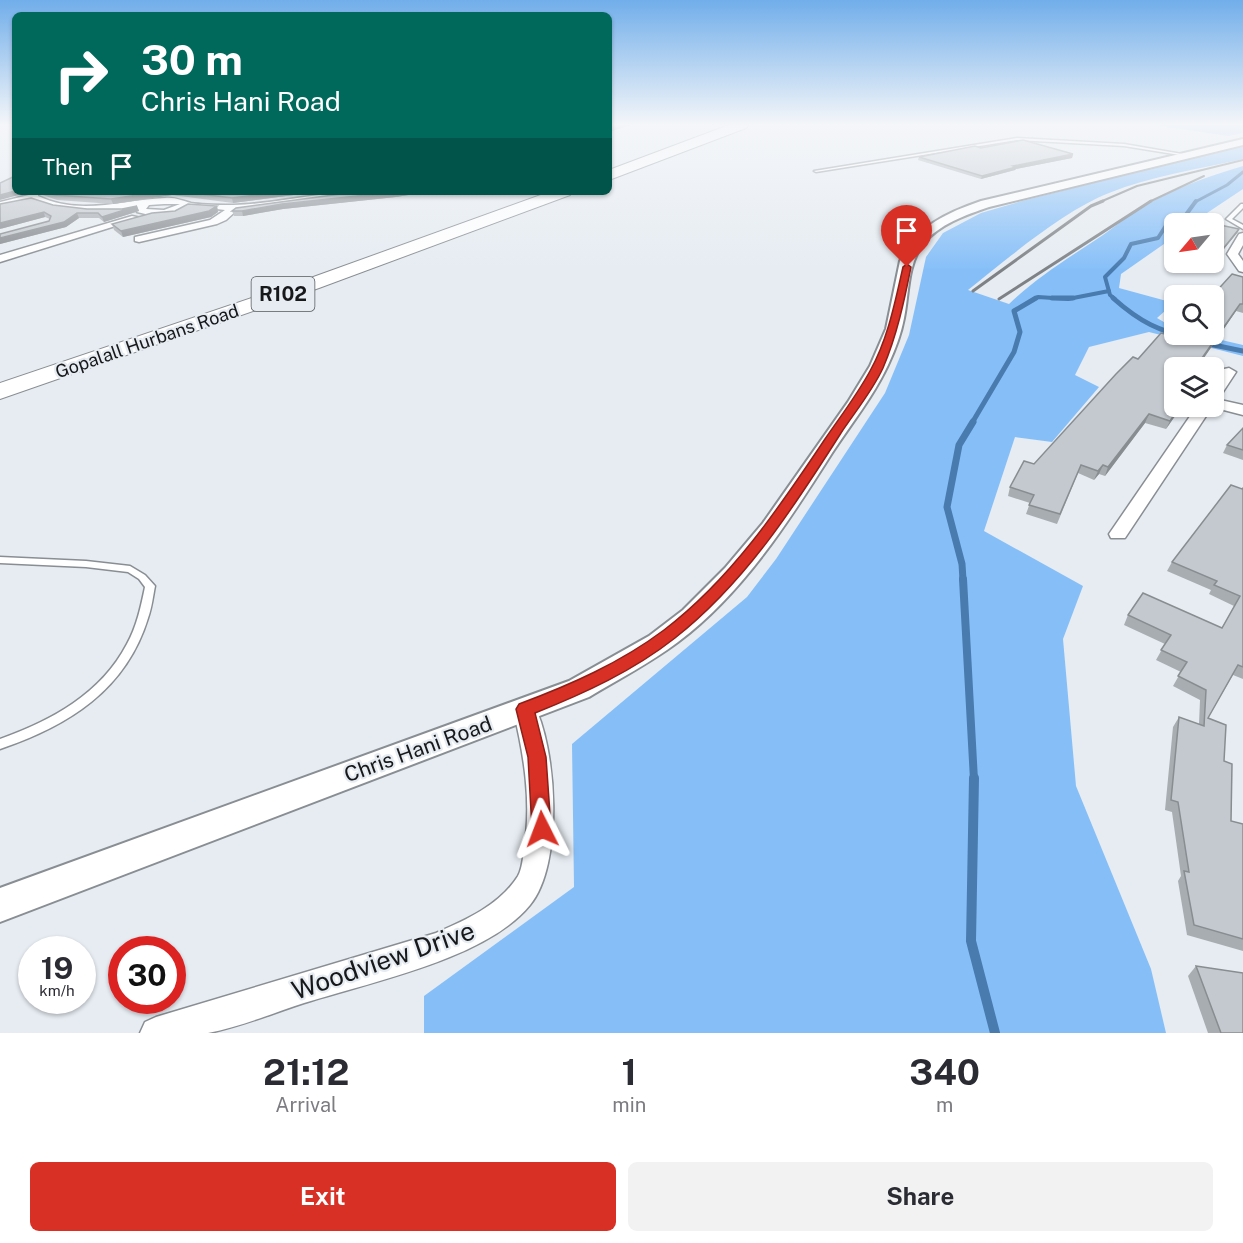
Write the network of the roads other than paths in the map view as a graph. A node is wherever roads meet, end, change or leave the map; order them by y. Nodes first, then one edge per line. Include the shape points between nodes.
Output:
1 (1111, 173) edge
2 (30, 195) edge
3 (35, 195) edge
4 (293, 195) edge
5 (333, 195) edge
6 (513, 195) edge
7 (556, 195) edge
8 (188, 201) edge
9 (286, 201) junction
10 (0, 205) edge
11 (1243, 205) edge
12 (233, 208) junction
13 (142, 209) junction
14 (154, 213) junction
15 (121, 222) junction
16 (1243, 227) edge
17 (1243, 236) edge
18 (139, 239) dead end
19 (0, 259) edge
20 (1243, 269) edge
21 (0, 372) edge
22 (1229, 372) dead end
23 (1224, 380) edge
24 (0, 391) edge
25 (1224, 405) edge
26 (1243, 410) edge
27 (1198, 417) edge
28 (1118, 534) dead end
29 (0, 560) edge
30 (525, 709) junction
31 (0, 744) edge
32 (0, 905) edge
33 (156, 1033) edge

1 - 30 street, Chris Hani Road via 985,204 952,217 927,233 912,252 894,328 876,371 743,564 669,634 626,663 579,688
2 - 10 street
3 - 13 street via 56,205
4 - 9 street
5 - 9 street
6 - 21 highway, Gopalall Hurbans Road / R102
7 - 24 highway, Gopalall Hurbans Road / R102 via 322,281
8 - 12 street
8 - 13 street via 170,199
8 - 14 street
9 - 12 street
11 - 16 lane via 1229,219
12 - 18 street via 213,222
13 - 14 street
13 - 15 street
14 - 15 street
15 - 19 street
17 - 20 street via 1232,254
22 - 23 street
25 - 26 street
27 - 28 street
29 - 31 lane via 130,569 150,586 134,645 119,670 88,700 69,712
30 - 32 street, Chris Hani Road
30 - 33 street, Woodview Drive via 537,757 542,829 532,881 509,908 479,930 437,947

